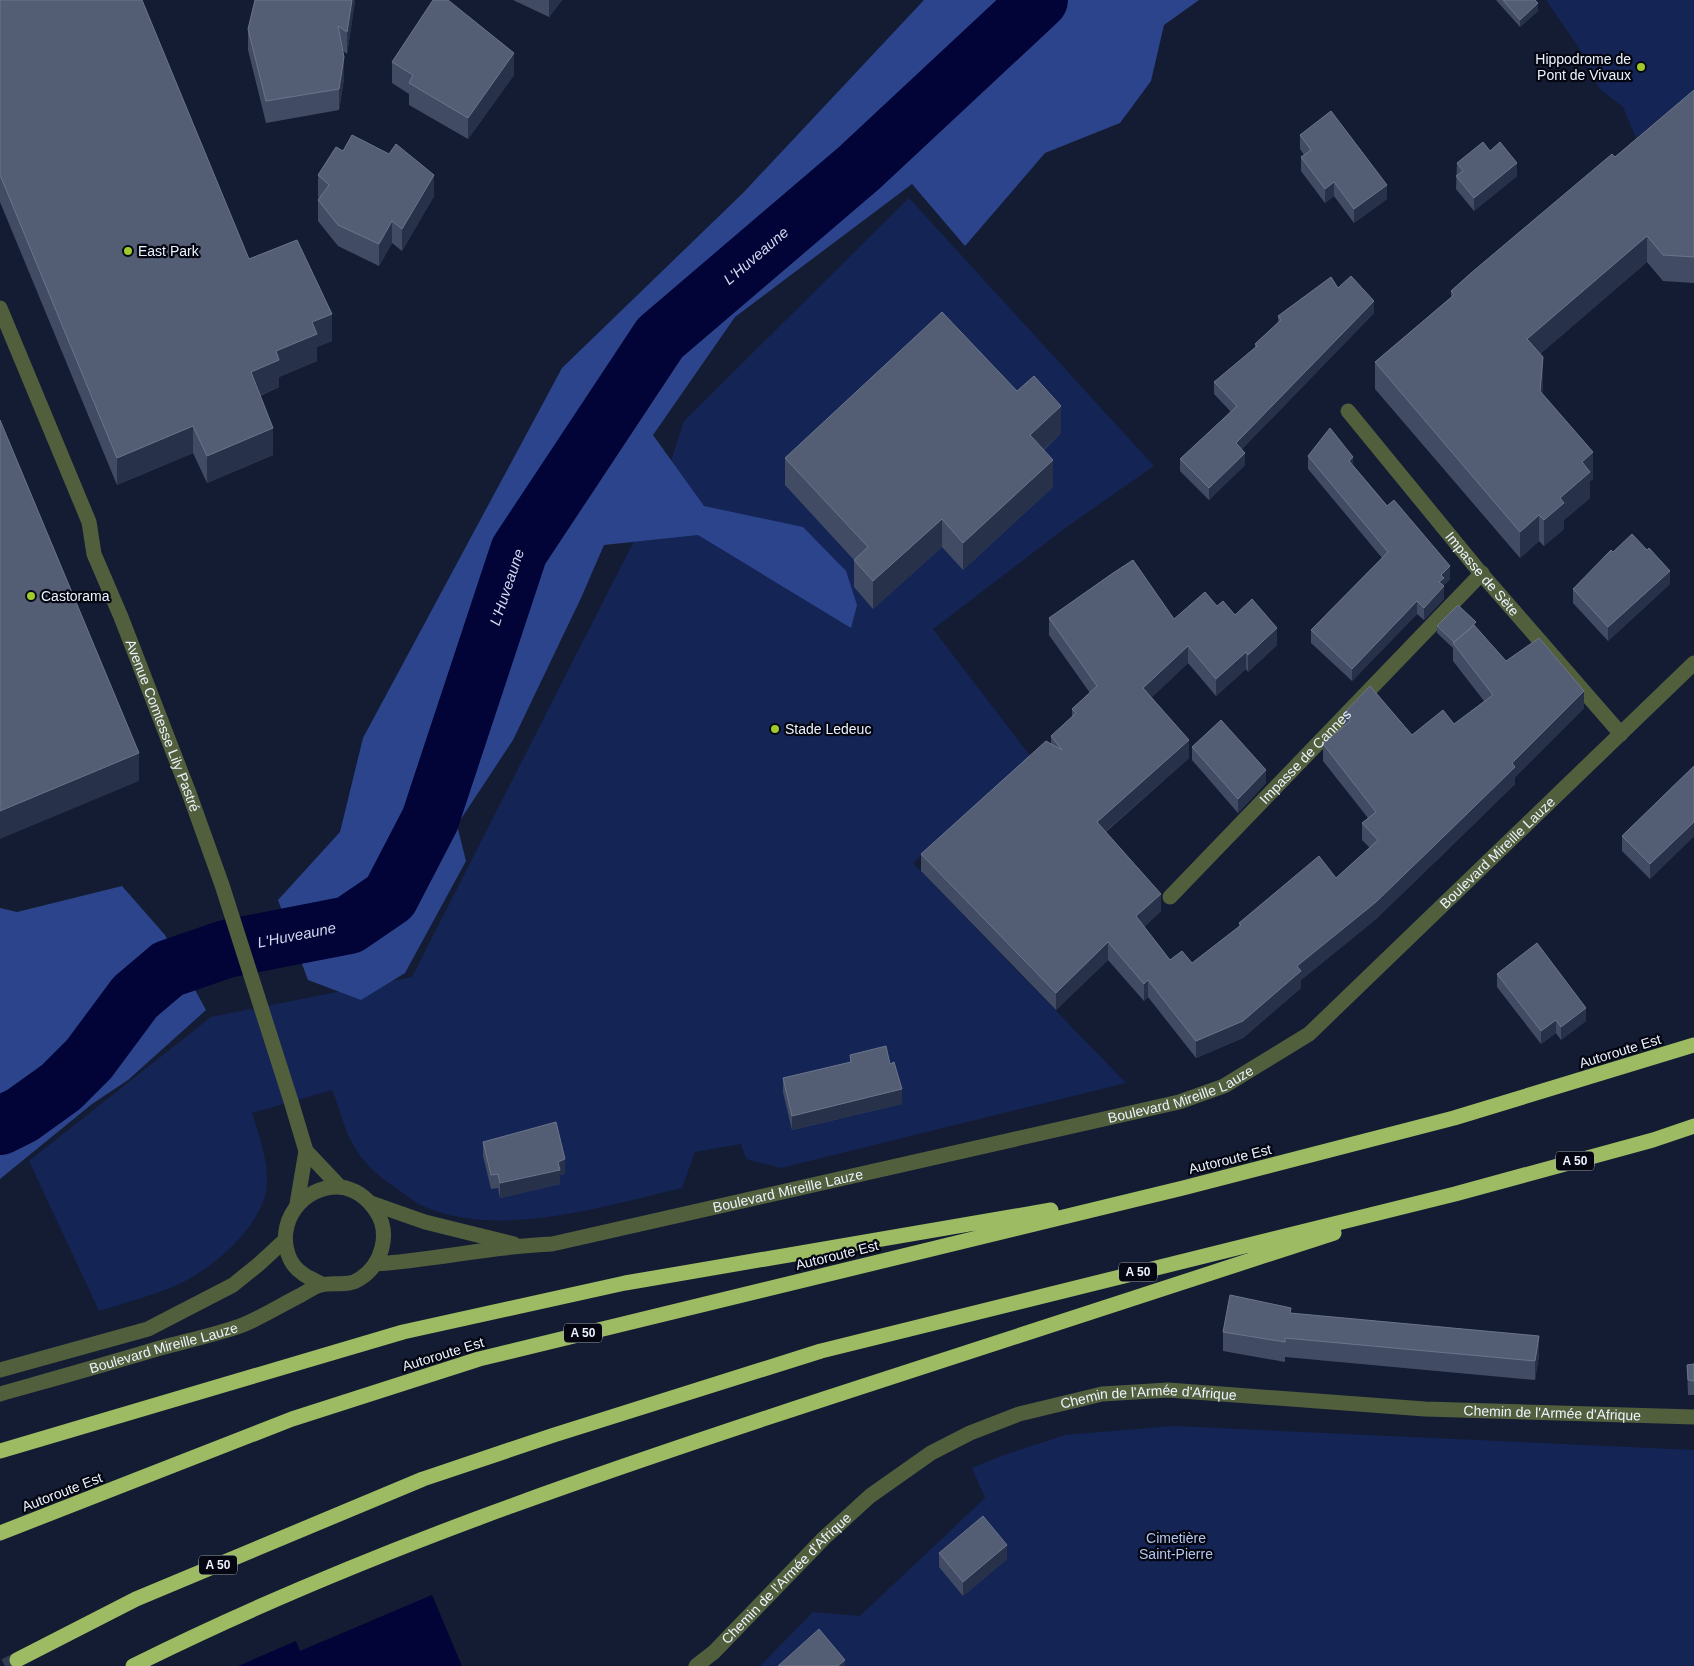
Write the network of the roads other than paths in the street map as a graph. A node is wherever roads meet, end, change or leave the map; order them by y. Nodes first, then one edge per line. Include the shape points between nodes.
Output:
1 (0, 308) edge
2 (1348, 411) dead end
3 (1482, 573) junction
4 (1694, 663) edge
5 (1621, 734) junction
6 (1170, 897) dead end
7 (1694, 1045) edge
8 (1694, 1126) edge
9 (306, 1151) junction
10 (340, 1188) junction
11 (1183, 1188) junction
12 (1455, 1194) junction
13 (371, 1202) junction
14 (298, 1204) junction
15 (285, 1240) junction
16 (520, 1245) junction
17 (376, 1264) junction
18 (322, 1284) junction
19 (0, 1370) edge
20 (0, 1394) edge
21 (1694, 1417) edge
22 (0, 1451) edge
23 (0, 1533) edge
24 (17, 1660) tunnel mouth
25 (133, 1666) edge
26 (696, 1666) edge

1 - 9 street, Avenue Comtesse Lily Pastré via 89,522 94,554 222,885
2 - 3 street, Impasse de Sète
3 - 5 street, Impasse de Sète
3 - 6 street, Impasse de Cannes
4 - 5 street, Boulevard Mireille Lauze
5 - 16 street, Boulevard Mireille Lauze via 1310,1034 1224,1086 1179,1102 552,1244
7 - 11 highway, Autoroute Est / A 50 via 1454,1118
8 - 12 highway, A 50
9 - 10 street, Avenue Comtesse Lily Pastré
9 - 14 street, Avenue Comtesse Lily Pastré
10 - 13 street via 357,1192
10 - 14 street via 317,1190
11 - 22 highway via 625,1283 403,1332
11 - 23 highway, Autoroute Est / A 50 via 478,1359 292,1419
12 - 24 highway, A 50 via 821,1351 554,1435 423,1479 136,1599
12 - 25 highway via 674,1448 474,1519 218,1624
13 - 16 street, Boulevard Mireille Lauze via 426,1222
13 - 17 street via 380,1216 384,1232
14 - 15 street via 287,1221
15 - 18 street via 290,1260 304,1276
15 - 19 street, Boulevard Mireille Lauze via 233,1285 148,1329
16 - 17 street, Boulevard Mireille Lauze via 422,1261
17 - 18 street via 355,1281 342,1285
18 - 20 street, Boulevard Mireille Lauze via 241,1326
21 - 26 street, Chemin de l'Armée d'Afrique via 1426,1409 1168,1390 1102,1394 1018,1414 931,1453 870,1496 824,1538 714,1652

